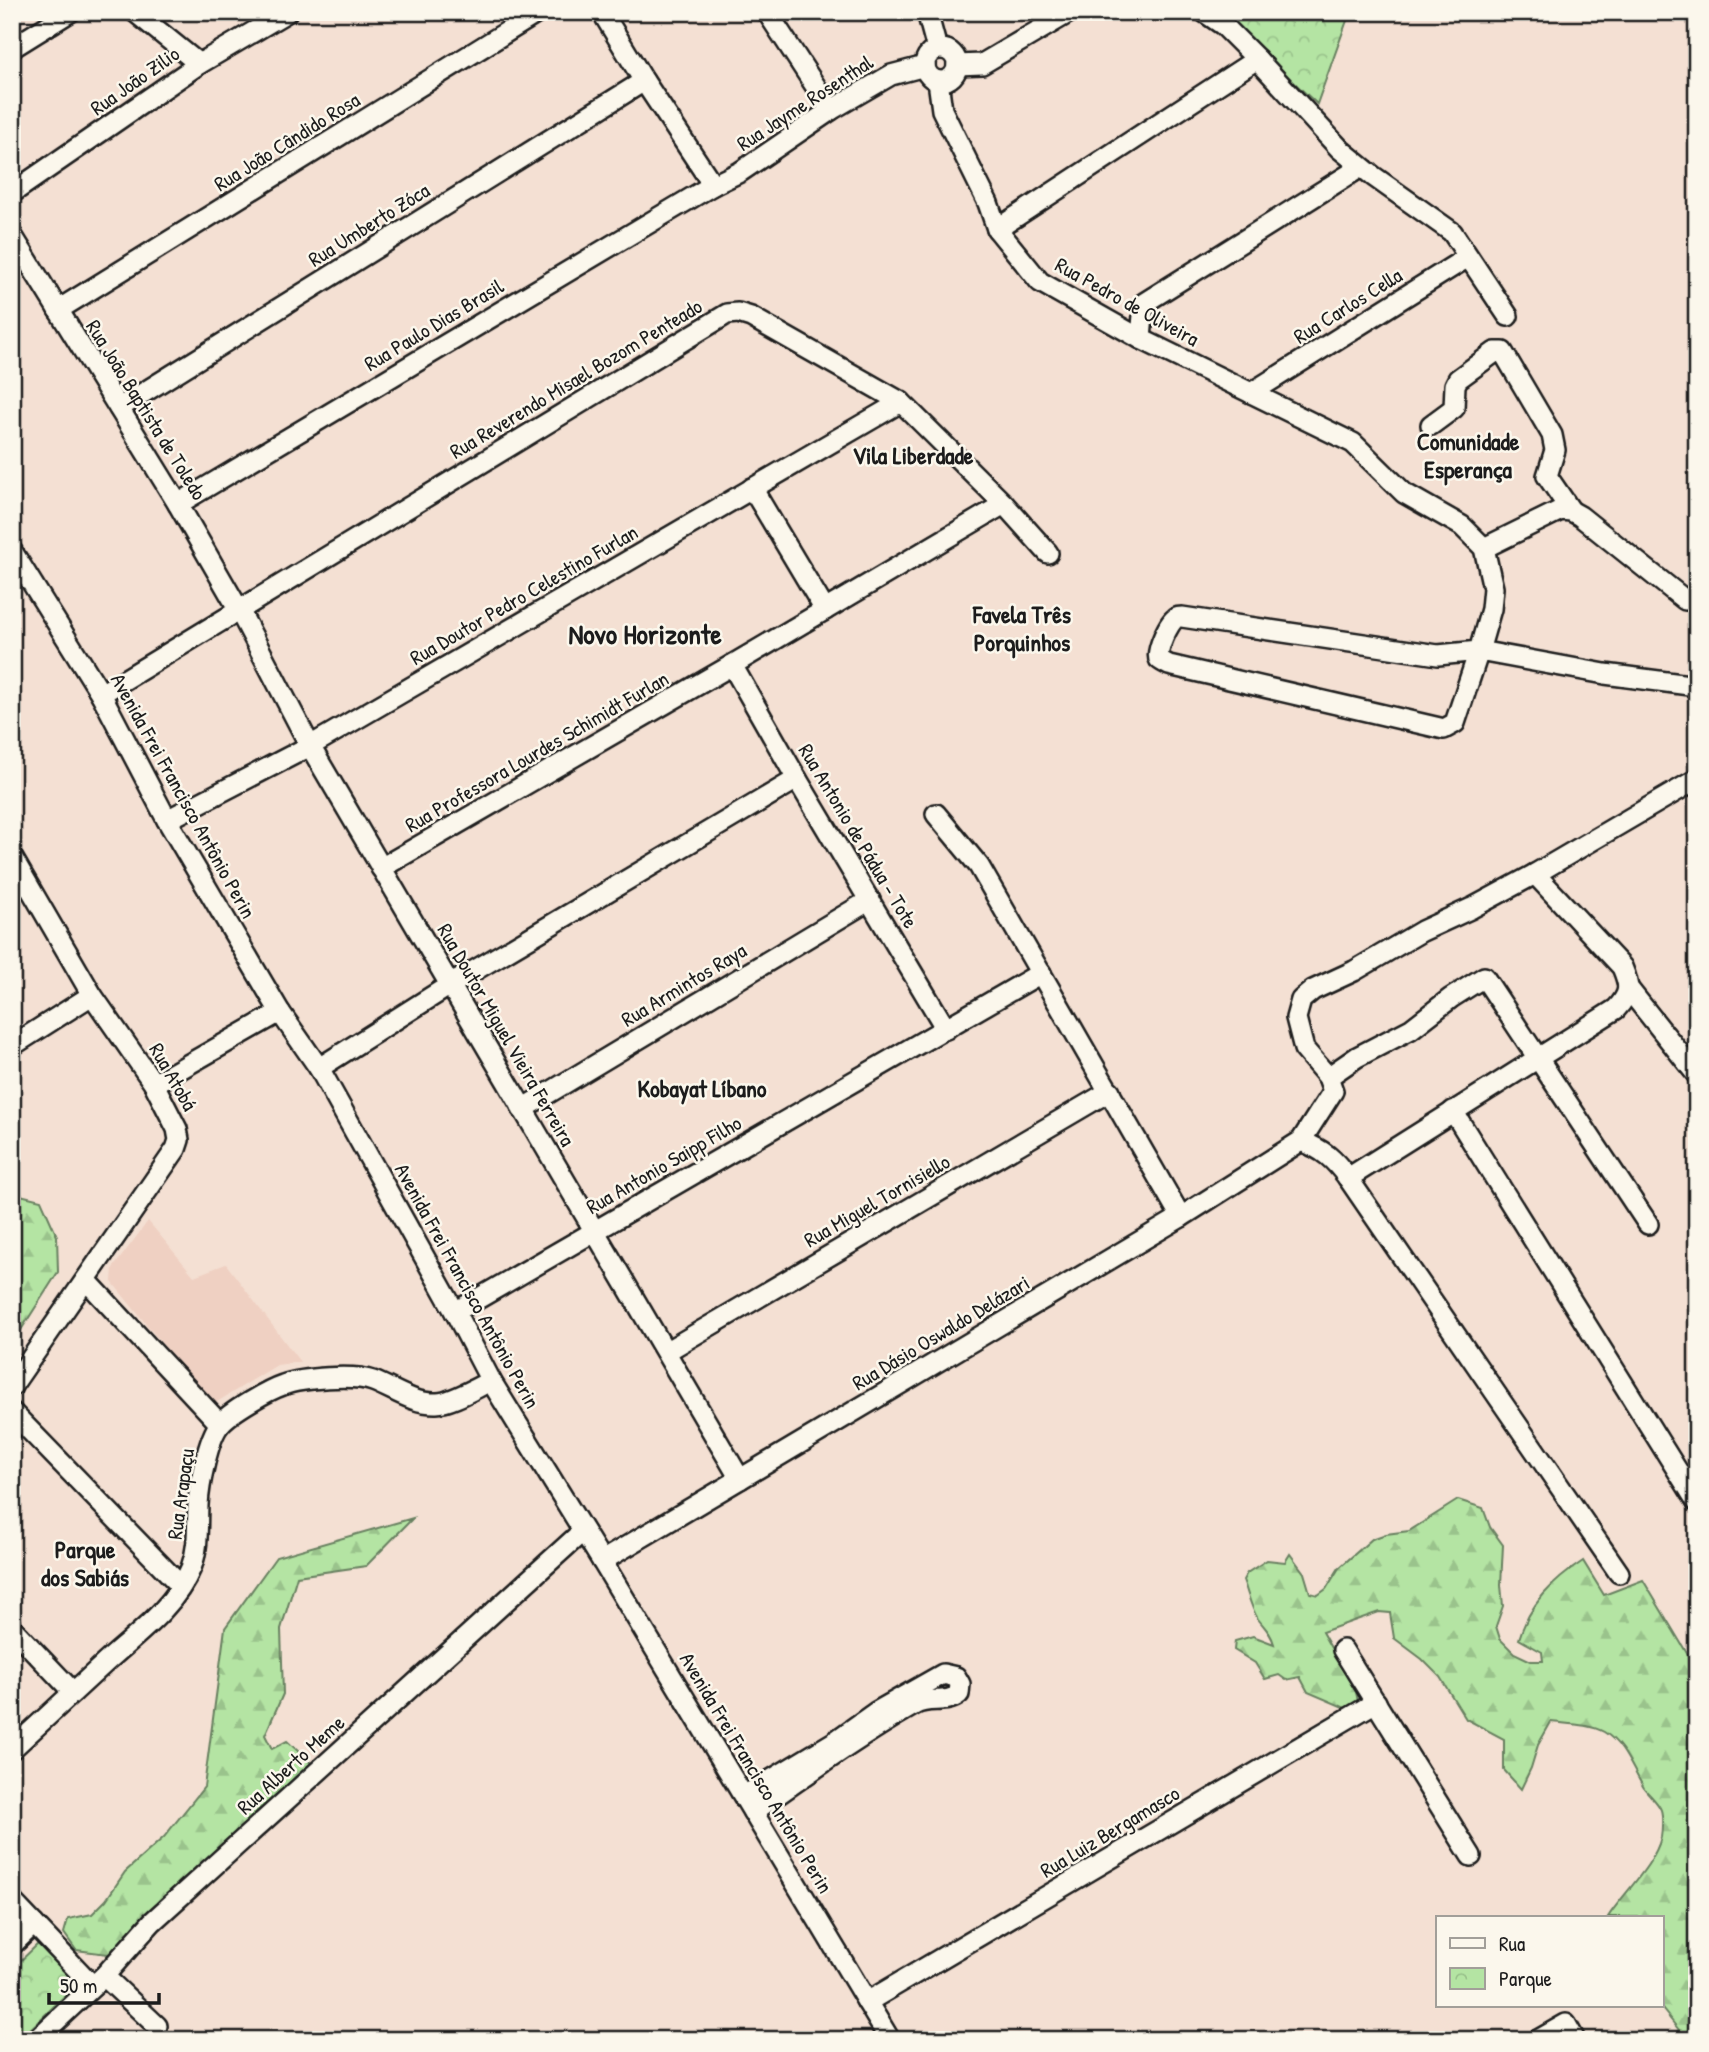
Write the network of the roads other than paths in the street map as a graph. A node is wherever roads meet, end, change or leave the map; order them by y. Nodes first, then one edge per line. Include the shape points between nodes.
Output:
1 (70, 12) edge
2 (135, 12) edge
3 (287, 12) edge
4 (539, 12) edge
5 (602, 12) edge
6 (767, 12) edge
7 (927, 12) edge
8 (1070, 12) edge
9 (1205, 12) edge
10 (12, 48) edge
11 (937, 49) junction
12 (1257, 59) junction
13 (199, 64) junction
14 (957, 65) junction
15 (925, 66) junction
16 (643, 81) junction
17 (938, 81) junction
18 (831, 110) junction
19 (1361, 167) junction
20 (713, 185) junction
21 (12, 192) edge
22 (997, 229) junction
23 (12, 235) edge
24 (1468, 257) junction
25 (58, 310) junction
26 (1508, 316) dead end
27 (1141, 339) junction
28 (1251, 393) junction
29 (901, 402) junction
30 (118, 408) junction
31 (1431, 425) dead end
32 (752, 488) junction
33 (178, 504) junction
34 (1004, 504) junction
35 (1571, 511) junction
36 (1484, 548) junction
37 (12, 551) edge
38 (1048, 553) dead end
39 (1685, 600) dead end
40 (239, 610) junction
41 (825, 610) junction
42 (1479, 651) junction
43 (732, 665) junction
44 (1697, 686) edge
45 (101, 694) junction
46 (310, 746) junction
47 (797, 779) junction
48 (1697, 779) edge
49 (936, 814) dead end
50 (167, 820) junction
51 (381, 868) junction
52 (15, 870) edge
53 (1535, 874) junction
54 (870, 900) junction
55 (1041, 973) junction
56 (450, 985) junction
57 (1628, 988) junction
58 (92, 995) junction
59 (280, 1012) junction
60 (946, 1029) junction
61 (12, 1046) edge
62 (1538, 1058) junction
63 (319, 1068) junction
64 (1697, 1075) edge
65 (1328, 1077) junction
66 (154, 1084) junction
67 (1110, 1091) junction
68 (523, 1109) junction
69 (1453, 1111) junction
70 (1301, 1141) junction
71 (1348, 1178) junction
72 (1181, 1217) junction
73 (1648, 1224) dead end
74 (595, 1230) junction
75 (86, 1280) junction
76 (456, 1312) junction
77 (667, 1350) junction
78 (491, 1381) junction
79 (12, 1386) edge
80 (12, 1412) edge
81 (220, 1424) junction
82 (740, 1479) junction
83 (1697, 1502) edge
84 (583, 1531) junction
85 (602, 1561) junction
86 (1619, 1573) dead end
87 (181, 1586) junction
88 (12, 1628) edge
89 (1343, 1650) dead end
90 (73, 1692) junction
91 (1376, 1702) junction
92 (12, 1749) edge
93 (749, 1804) junction
94 (1471, 1856) dead end
95 (12, 1902) edge
96 (34, 1924) junction
97 (12, 1945) edge
98 (99, 1981) junction
99 (867, 2002) junction
100 (158, 2026) dead end
101 (1571, 2032) edge
102 (36, 2040) edge
103 (890, 2040) edge
104 (1538, 2040) edge

1 - 10 street
2 - 13 street
3 - 13 street, Rua João Zilio
4 - 25 street, Rua João Cândido Rosa
5 - 16 street
6 - 18 street
7 - 11 street
8 - 14 street via 982,64
9 - 12 street
11 - 14 street via 953,54
11 - 15 street via 928,55
12 - 19 street
12 - 22 street
13 - 21 street, Rua João Zilio
14 - 17 street via 954,76
15 - 17 street via 929,76
15 - 18 street, Rua Jayme Rosenthal via 891,75
16 - 20 street
16 - 30 street, Rua Umberto Zóca
17 - 22 street, Rua Pedro de Oliveira via 942,110
18 - 20 street, Rua Jayme Rosenthal via 740,172
19 - 24 street via 1452,232
19 - 27 street via 1144,303
20 - 33 street, Rua Paulo Dias Brasil
22 - 27 street, Rua Pedro de Oliveira via 1040,282
23 - 25 street, Rua João Baptista de Toledo
24 - 26 street
24 - 28 street, Rua Carlos Cella
25 - 30 street, Rua João Baptista de Toledo
27 - 28 street, Rua Pedro de Oliveira
28 - 36 street, Rua Pedro de Oliveira via 1353,443 1404,493 1462,526
29 - 32 street, Rua Doutor Pedro Celestino Furlan
29 - 34 street, Rua Reverendo Misael Bozom Penteado
29 - 40 street, Rua Reverendo Misael Bozom Penteado via 751,317 727,314
30 - 33 street, Rua João Baptista de Toledo
31 - 35 street via 1454,408 1458,379 1495,352 1503,352 1552,435 1555,450 1547,476
32 - 41 street
32 - 46 street, Rua Doutor Pedro Celestino Furlan
33 - 40 street, Rua João Baptista de Toledo
34 - 38 street, Rua Reverendo Misael Bozom Penteado
34 - 41 street, Rua Professora Lourdes Schimidt Furlan
35 - 36 street via 1561,510
35 - 39 street
36 - 42 street via 1493,588
37 - 45 street, Avenida Frei Francisco Antônio Perin
40 - 45 street, Rua Reverendo Misael Bozom Penteado
40 - 46 street, Rua Doutor Miguel Vieira Ferreira
41 - 43 street, Rua Professora Lourdes Schimidt Furlan
42 - 42 street via 1455,723 1444,729 1169,665 1158,656 1172,622 1182,617 1437,655
42 - 44 street
43 - 47 street, Rua Antonio de Pádua - Tote
43 - 51 street, Rua Professora Lourdes Schimidt Furlan
45 - 50 street, Avenida Frei Francisco Antônio Perin
46 - 50 street, Rua Doutor Pedro Celestino Furlan
46 - 51 street, Rua Doutor Miguel Vieira Ferreira
47 - 54 street, Rua Antonio de Pádua - Tote
47 - 56 street
48 - 53 street
49 - 55 street via 979,866
50 - 59 street, Avenida Frei Francisco Antônio Perin
51 - 56 street, Rua Doutor Miguel Vieira Ferreira
52 - 58 street, Rua Atobá
53 - 57 street via 1622,967
53 - 65 street via 1301,1000 1296,1018 1304,1049
54 - 60 street, Rua Antonio de Pádua - Tote
54 - 68 street, Rua Armintos Raya
55 - 60 street, Rua Antonio Saipp Filho
55 - 67 street
56 - 63 street
56 - 68 street, Rua Doutor Miguel Vieira Ferreira
57 - 62 street via 1627,998 1616,1009
57 - 64 street
58 - 61 street
58 - 66 street, Rua Atobá
59 - 63 street, Avenida Frei Francisco Antônio Perin
59 - 66 street
60 - 74 street, Rua Antonio Saipp Filho
62 - 65 street via 1484,977 1411,1029
62 - 69 street
62 - 73 street
63 - 76 street, Avenida Frei Francisco Antônio Perin
65 - 70 street via 1333,1091
66 - 75 street, Rua Atobá via 177,1129 176,1149
67 - 72 street
67 - 77 street, Rua Miguel Tornisiello
68 - 74 street, Rua Doutor Miguel Vieira Ferreira
69 - 71 street
69 - 83 street
70 - 71 street via 1334,1159
70 - 72 street, Rua Dásio Oswaldo Delázari
71 - 86 street
72 - 82 street, Rua Dásio Oswaldo Delázari
74 - 76 street, Rua Antonio Saipp Filho
74 - 77 street, Rua Doutor Miguel Vieira Ferreira
75 - 79 street, Rua Atobá
75 - 81 street
76 - 78 street, Avenida Frei Francisco Antônio Perin
77 - 82 street, Rua Doutor Miguel Vieira Ferreira
78 - 81 street via 441,1403 426,1403 371,1380 331,1377 296,1382 242,1407
78 - 84 street, Avenida Frei Francisco Antônio Perin
80 - 87 street
81 - 87 street, Rua Arapaçu via 198,1502 197,1548
82 - 85 street, Rua Dásio Oswaldo Delázari
84 - 85 street, Avenida Frei Francisco Antônio Perin
84 - 98 street, Rua Alberto Meme via 152,1922
85 - 93 street, Avenida Frei Francisco Antônio Perin
87 - 90 street, Rua Arapaçu via 156,1616
88 - 90 street
89 - 91 street
90 - 92 street, Rua Arapaçu
91 - 94 street
91 - 99 street, Rua Luiz Bergamasco
93 - 93 street via 916,1704 954,1699 960,1684 956,1676 943,1674 876,1712
93 - 99 street, Avenida Frei Francisco Antônio Perin
95 - 96 street
96 - 97 street
96 - 98 street
98 - 100 street
98 - 102 street, Rua Alberto Meme
99 - 103 street, Avenida Frei Francisco Antônio Perin
101 - 104 street

